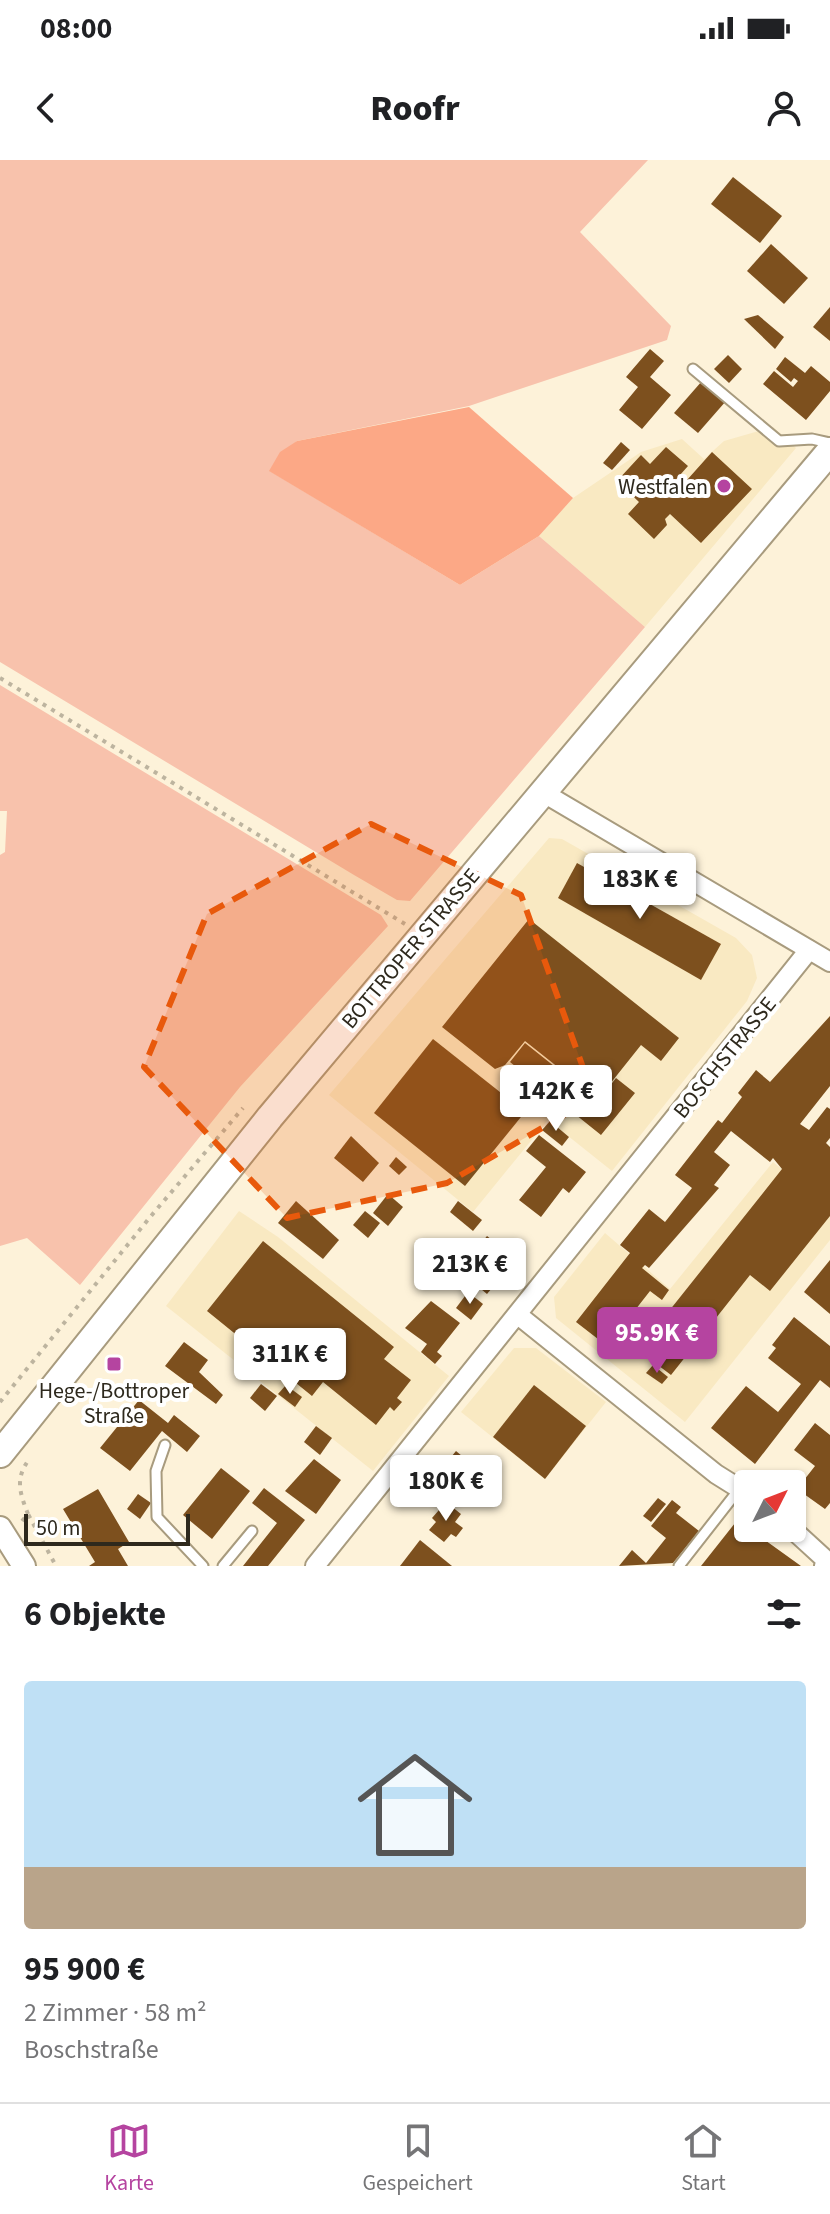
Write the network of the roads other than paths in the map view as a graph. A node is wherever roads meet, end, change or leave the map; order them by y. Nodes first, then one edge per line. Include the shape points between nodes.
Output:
1 (693, 369) dead end
2 (830, 443) edge
3 (830, 451) edge
4 (542, 792) junction
5 (809, 950) junction
6 (830, 962) edge
7 (518, 1315) junction
8 (165, 1445) dead end
9 (0, 1454) edge
10 (734, 1485) edge
11 (734, 1503) edge
12 (252, 1531) dead end
13 (3, 1532) edge
14 (806, 1540) edge
15 (228, 1564) edge
16 (24, 1566) edge
17 (203, 1566) edge
18 (315, 1566) edge
19 (679, 1566) edge
20 (824, 1566) edge

1 - 2 lane via 779,441
3 - 4 main road, BOTTROPER STRASSE
4 - 5 street
4 - 9 main road, BOTTROPER STRASSE via 149,1263
5 - 6 street
5 - 7 street, BOSCHSTRASSE
7 - 10 street
7 - 18 street, BOSCHSTRASSE
8 - 17 lane via 156,1471 157,1517
11 - 19 lane
12 - 15 lane
13 - 16 street
14 - 20 street via 823,1554

